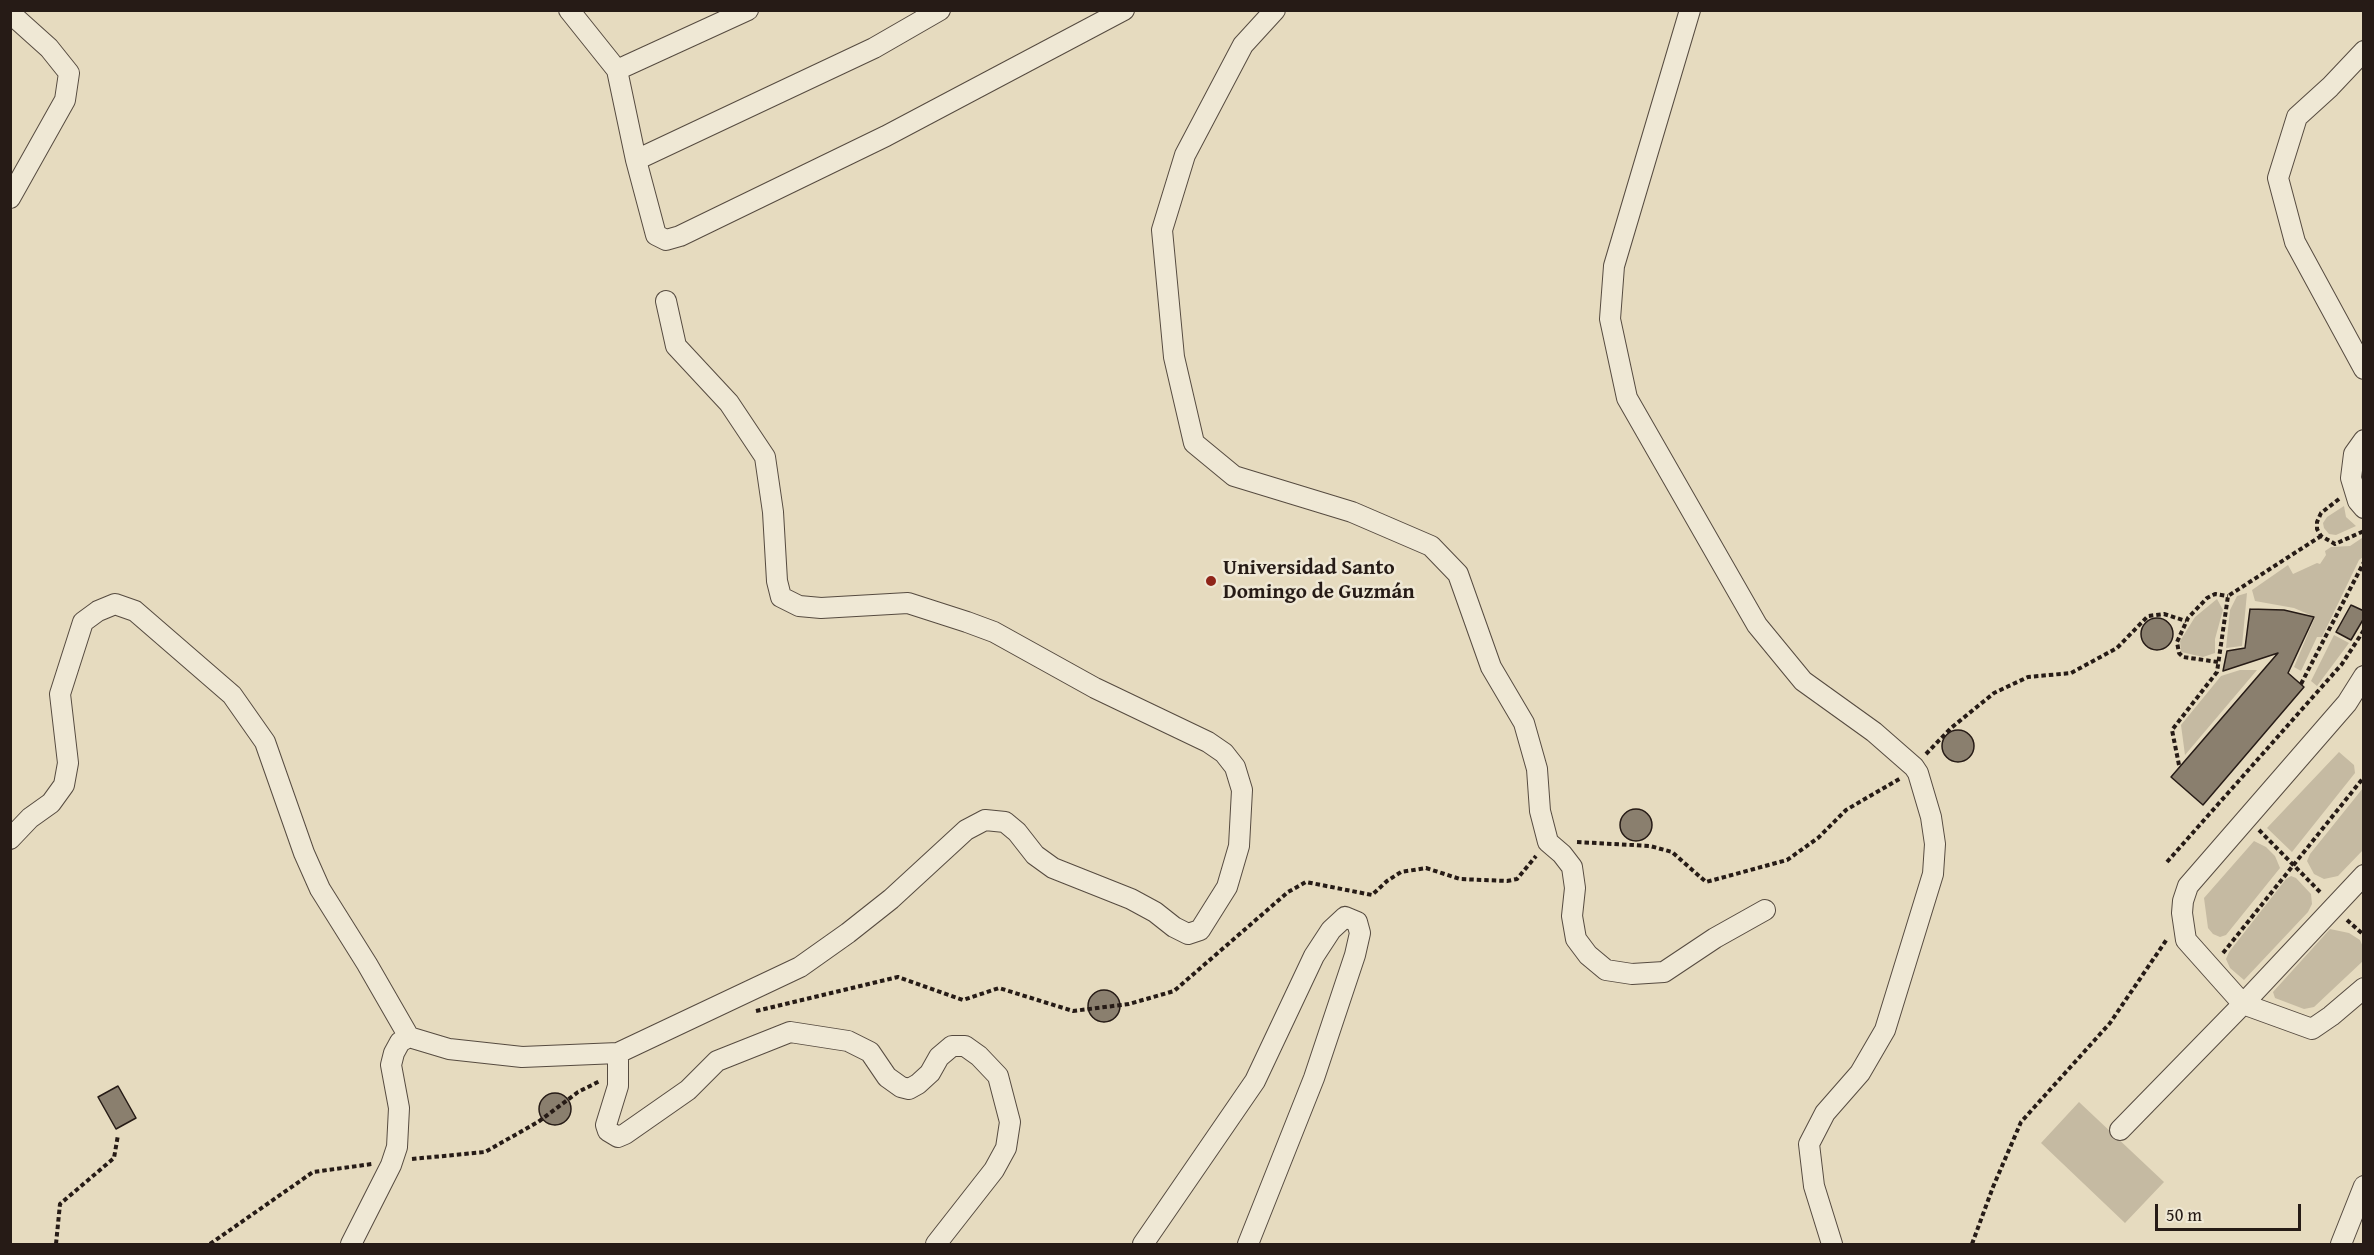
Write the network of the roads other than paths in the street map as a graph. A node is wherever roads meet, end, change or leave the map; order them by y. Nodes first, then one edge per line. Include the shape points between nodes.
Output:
1 (569, 10) edge
2 (748, 10) edge
3 (940, 10) edge
4 (1124, 10) edge
5 (1275, 10) edge
6 (1690, 10) edge
7 (10, 13) edge
8 (2364, 51) edge
9 (617, 70) junction
10 (636, 160) junction
11 (10, 198) edge
12 (666, 301) dead end
13 (2364, 369) edge
14 (2364, 440) edge
15 (2364, 508) edge
16 (2364, 676) edge
17 (10, 839) edge
18 (2364, 875) edge
19 (1765, 910) dead end
20 (2364, 988) edge
21 (2243, 1004) junction
22 (409, 1037) junction
23 (618, 1053) junction
24 (2120, 1130) dead end
25 (2364, 1186) edge
26 (351, 1245) edge
27 (936, 1245) edge
28 (1143, 1245) edge
29 (1248, 1245) edge
30 (1832, 1245) edge
31 (2341, 1245) edge

1 - 9 street
2 - 9 street
3 - 10 street via 874,48
4 - 10 street via 886,136 680,236 666,240 656,234
5 - 19 street via 1244,45 1185,155 1162,230 1174,357 1194,443 1234,477 1352,512 1431,546 1458,574 1491,667 1524,723 1537,769 1540,811 1548,842 1572,867 1576,939 1606,970 1632,974 1664,972
6 - 30 street via 1614,266 1610,319 1627,398 1757,625 1803,681 1914,766 1928,806 1935,844 1933,874 1885,1030 1860,1073 1825,1113 1809,1144 1814,1186
7 - 11 street via 49,48 69,73 65,100
8 - 13 street via 2297,117 2278,178 2295,242
9 - 10 street
12 - 23 street via 676,346 729,403 765,457 777,581 782,597 799,606 821,608 908,603 967,622 994,632 1095,688 1208,742 1235,767 1242,790 1239,846 1227,887 1200,930 1188,934 1131,899 1053,868 1035,855 1005,822 985,820 966,830 891,899 800,967
14 - 15 street via 2354,454 2351,478
16 - 21 street via 2347,703 2188,886 2182,913 2186,940
17 - 22 street via 51,803 64,785 68,763 60,694 83,622 115,604 135,611 232,695 265,742 320,890
18 - 21 street
20 - 21 street via 2312,1029
21 - 24 street
22 - 23 street via 449,1049 522,1057
22 - 26 street via 400,1042 391,1065 399,1108 397,1147
23 - 27 street via 618,1086 606,1125 618,1137 688,1090 717,1061 790,1032 848,1041 870,1052 887,1077 909,1089 930,1073 939,1057 952,1046 965,1046 998,1076 1010,1122 1006,1148 993,1170
25 - 31 street
28 - 29 street via 1255,1081 1314,956 1345,917 1357,922 1360,933 1355,955 1314,1078

